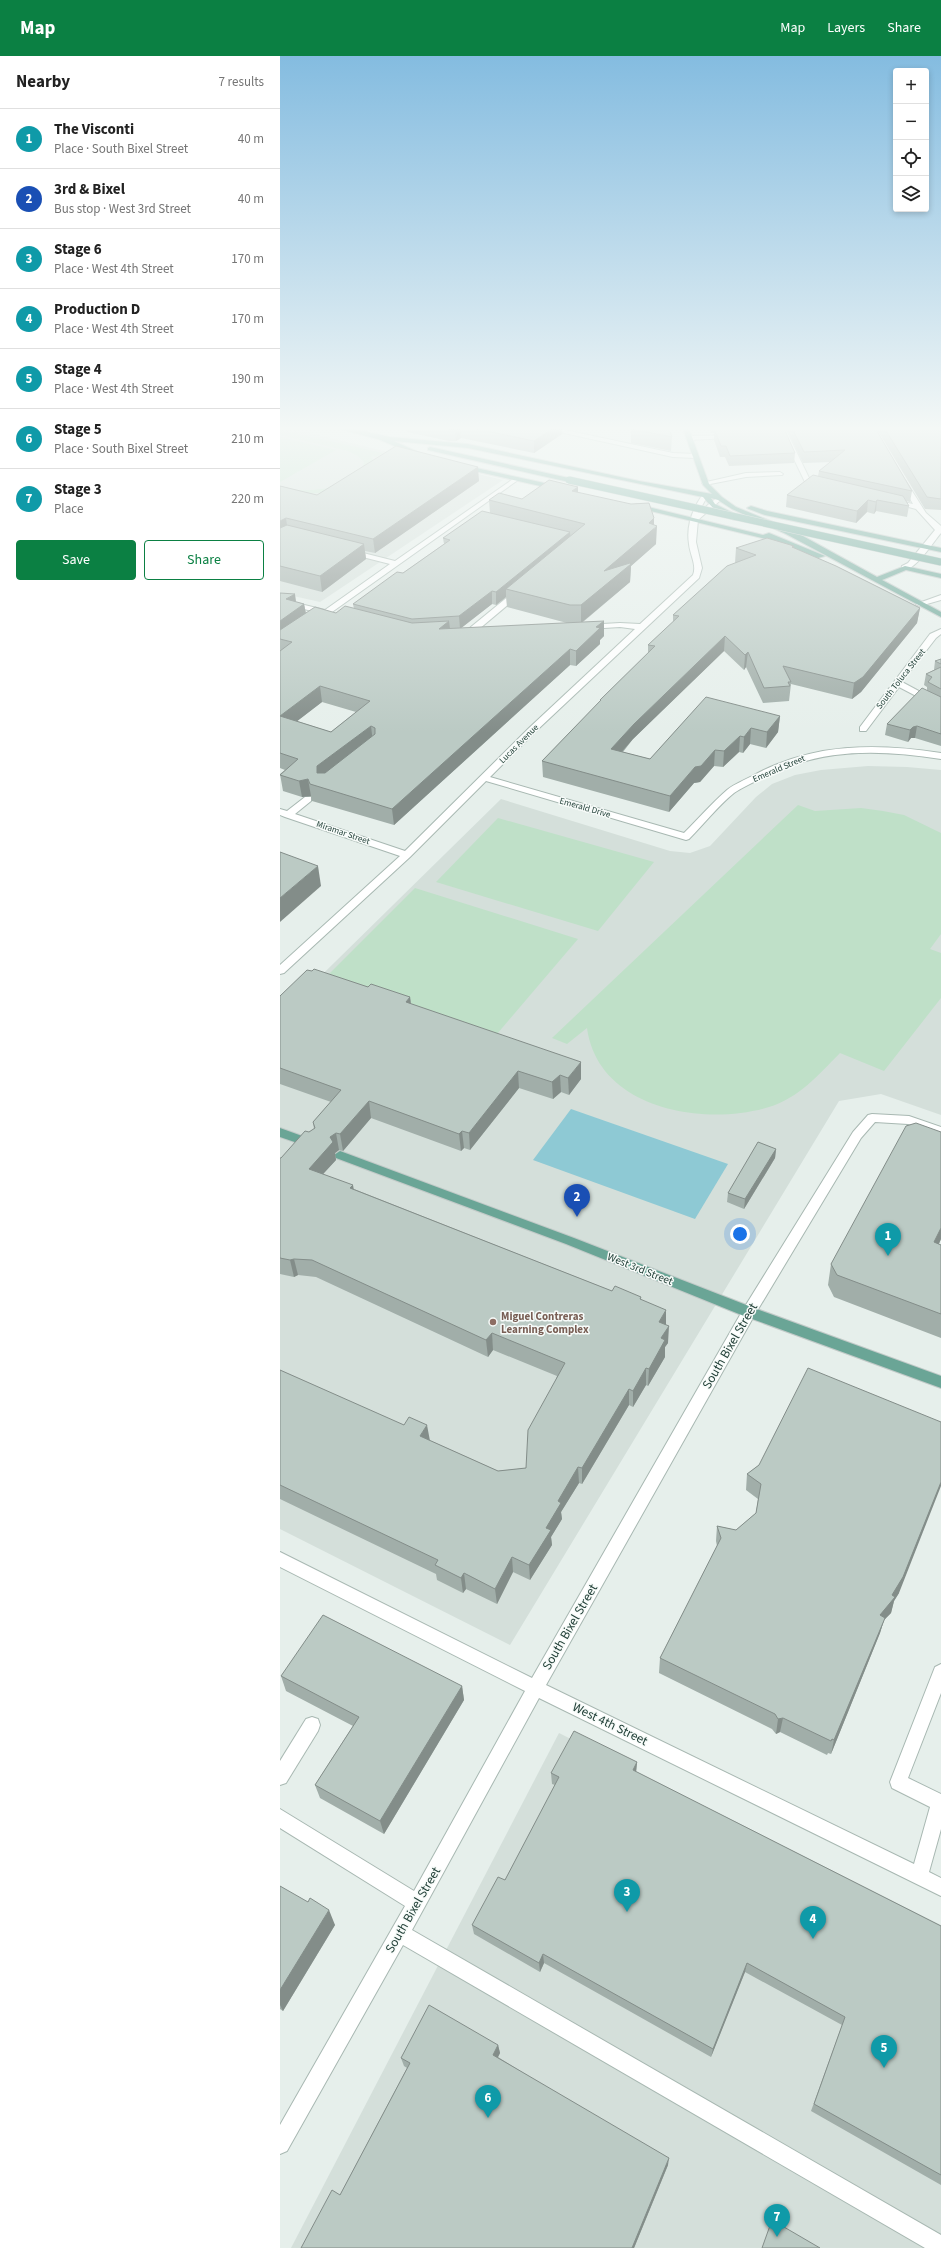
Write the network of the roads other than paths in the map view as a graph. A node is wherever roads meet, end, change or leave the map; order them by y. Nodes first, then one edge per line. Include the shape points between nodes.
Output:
1 (446, 528) edge
2 (693, 528) edge
3 (731, 528) edge
4 (754, 528) edge
5 (781, 528) edge
6 (788, 528) edge
7 (837, 528) edge
8 (940, 529) edge
9 (772, 539) junction
10 (926, 547) junction
11 (341, 549) edge
12 (941, 550) edge
13 (941, 562) edge
14 (396, 563) junction
15 (843, 563) junction
16 (906, 568) junction
17 (941, 576) edge
18 (875, 580) junction
19 (527, 586) edge
20 (941, 597) edge
21 (280, 601) edge
22 (920, 604) junction
23 (326, 612) junction
24 (941, 614) edge
25 (337, 615) edge
26 (314, 620) edge
27 (580, 627) edge
28 (643, 627) junction
29 (941, 631) edge
30 (485, 632) edge
31 (897, 683) junction
32 (941, 706) edge
33 (863, 728) dead end
34 (941, 756) edge
35 (485, 778) junction
36 (308, 799) edge
37 (284, 813) edge
38 (686, 837) joint
39 (407, 855) junction
40 (280, 971) edge
41 (941, 1131) edge
42 (280, 1132) edge
43 (312, 1144) edge
44 (340, 1155) edge
45 (749, 1312) junction
46 (941, 1382) edge
47 (280, 1559) edge
48 (941, 1672) edge
49 (535, 1688) junction
50 (312, 1725) dead end
51 (280, 1777) edge
52 (941, 1802) edge
53 (280, 1818) edge
54 (919, 1876) junction
55 (941, 1887) edge
56 (417, 1904) junction
57 (400, 1933) junction
58 (280, 2144) edge
59 (941, 2246) edge

1 - 14 street
2 - 28 street, Lucas Avenue via 692,544 698,572
3 - 9 main road
4 - 9 main road
5 - 15 main road
6 - 13 main road, bridge
7 - 10 main road
8 - 10 street
9 - 15 main road
10 - 12 main road
10 - 16 street
11 - 14 street
14 - 23 street
15 - 18 main road
16 - 17 main road
16 - 18 main road
18 - 22 main road
19 - 30 street via 465,633
20 - 22 street
21 - 23 street
22 - 24 main road
23 - 25 street
23 - 26 street
27 - 28 street
28 - 35 street, Lucas Avenue via 532,730
29 - 31 street, South Toluca Street via 933,636
31 - 32 street
31 - 33 street, South Toluca Street
34 - 38 street, Emerald Street via 902,750 870,749 837,751 800,758 766,772 731,791
35 - 38 street, Emerald Drive
35 - 39 street, Lucas Avenue
36 - 37 street
37 - 39 street, Miramar Street
39 - 40 street, Lucas Avenue
41 - 45 street, South Bixel Street via 909,1120 872,1118 857,1135
42 - 43 main road
44 - 45 main road, West 3rd Street via 570,1241
45 - 46 main road, West 3rd Street
45 - 49 street, South Bixel Street
47 - 49 street, West 4th Street
48 - 52 street via 898,1782
49 - 54 street, West 4th Street
49 - 56 street, South Bixel Street
50 - 51 street
52 - 54 street
53 - 56 street
54 - 55 street, West 4th Street
56 - 57 street, South Bixel Street
57 - 58 street, South Bixel Street
57 - 59 street

